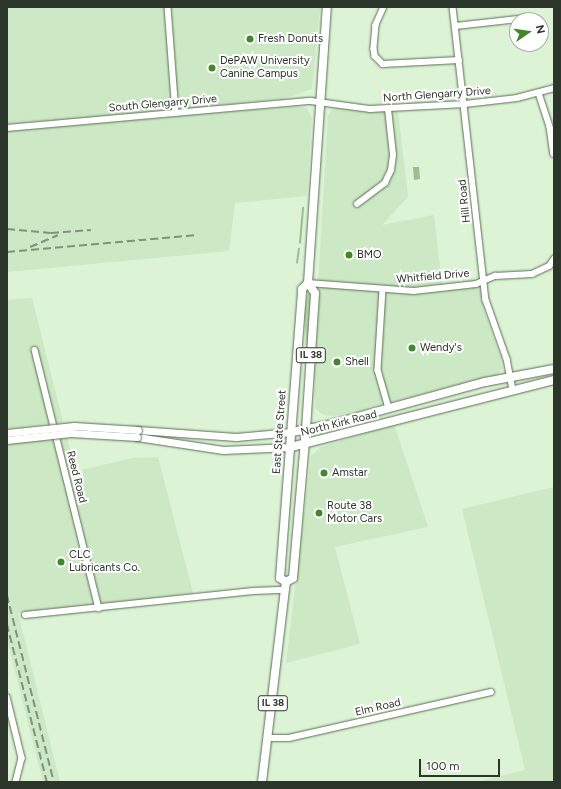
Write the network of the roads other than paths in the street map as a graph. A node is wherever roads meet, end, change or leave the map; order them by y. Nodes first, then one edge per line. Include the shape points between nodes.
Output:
1 (168, 7) edge
2 (326, 7) edge
3 (384, 7) edge
4 (453, 7) edge
5 (509, 20) edge
6 (456, 26) junction
7 (459, 60) junction
8 (554, 88) edge
9 (539, 93) junction
10 (320, 101) junction
11 (465, 104) junction
12 (388, 109) junction
13 (176, 113) junction
14 (7, 128) edge
15 (554, 154) edge
16 (356, 204) dead end
17 (554, 259) edge
18 (484, 281) junction
19 (308, 283) junction
20 (383, 290) junction
21 (35, 350) dead end
22 (554, 369) edge
23 (511, 376) junction
24 (554, 380) edge
25 (513, 389) junction
26 (389, 408) junction
27 (306, 429) junction
28 (292, 432) junction
29 (7, 433) edge
30 (137, 433) junction
31 (7, 440) edge
32 (304, 444) junction
33 (290, 447) junction
34 (286, 586) junction
35 (99, 608) junction
36 (25, 616) dead end
37 (491, 692) dead end
38 (7, 697) edge
39 (268, 738) junction
40 (16, 782) edge
41 (262, 782) edge

1 - 13 street
2 - 10 main road, East State Street / IL 38
3 - 7 street via 376,25 374,49 375,56 383,64
4 - 6 street, Hill Road
5 - 6 street
6 - 7 street, Hill Road
7 - 11 street, Hill Road
8 - 9 street, North Glengarry Drive
9 - 11 street, North Glengarry Drive
9 - 15 street via 550,127
10 - 12 street, North Glengarry Drive
10 - 13 street, South Glengarry Drive
10 - 19 main road, East State Street / IL 38
11 - 12 street, North Glengarry Drive
11 - 18 street, Hill Road
12 - 16 street via 393,155 391,170 385,183
13 - 14 street, South Glengarry Drive
17 - 18 street, Whitfield Drive via 549,266 532,274 495,276
18 - 20 street, Whitfield Drive via 414,291
18 - 23 street, Hill Road via 486,300
19 - 20 street, Whitfield Drive
19 - 27 main road, East State Street / IL 38 via 315,293
19 - 28 main road, East State Street / IL 38 via 302,289
20 - 26 street via 378,370
21 - 35 street, Reed Road
22 - 23 main road, North Kirk Road
23 - 25 street, Hill Road
23 - 26 main road, North Kirk Road
24 - 25 main road, North Kirk Road
25 - 32 main road, North Kirk Road
26 - 27 main road, North Kirk Road
27 - 28 main road, North Kirk Road
27 - 32 main road, East State Street / IL 38
28 - 30 street, North Kirk Road via 236,437
28 - 33 main road, East State Street / IL 38
29 - 30 street, North Kirk Road, bridge via 74,426
30 - 31 street, North Kirk Road, bridge via 71,433
30 - 33 street, North Kirk Road via 222,450
32 - 33 main road, North Kirk Road
32 - 34 main road, East State Street / IL 38 via 293,578
33 - 34 main road, East State Street / IL 38 via 280,578
34 - 35 street
34 - 39 main road, East State Street / IL 38
35 - 36 street
37 - 39 street, Elm Road via 289,738
38 - 40 street via 22,758
39 - 41 main road, East State Street / IL 38

